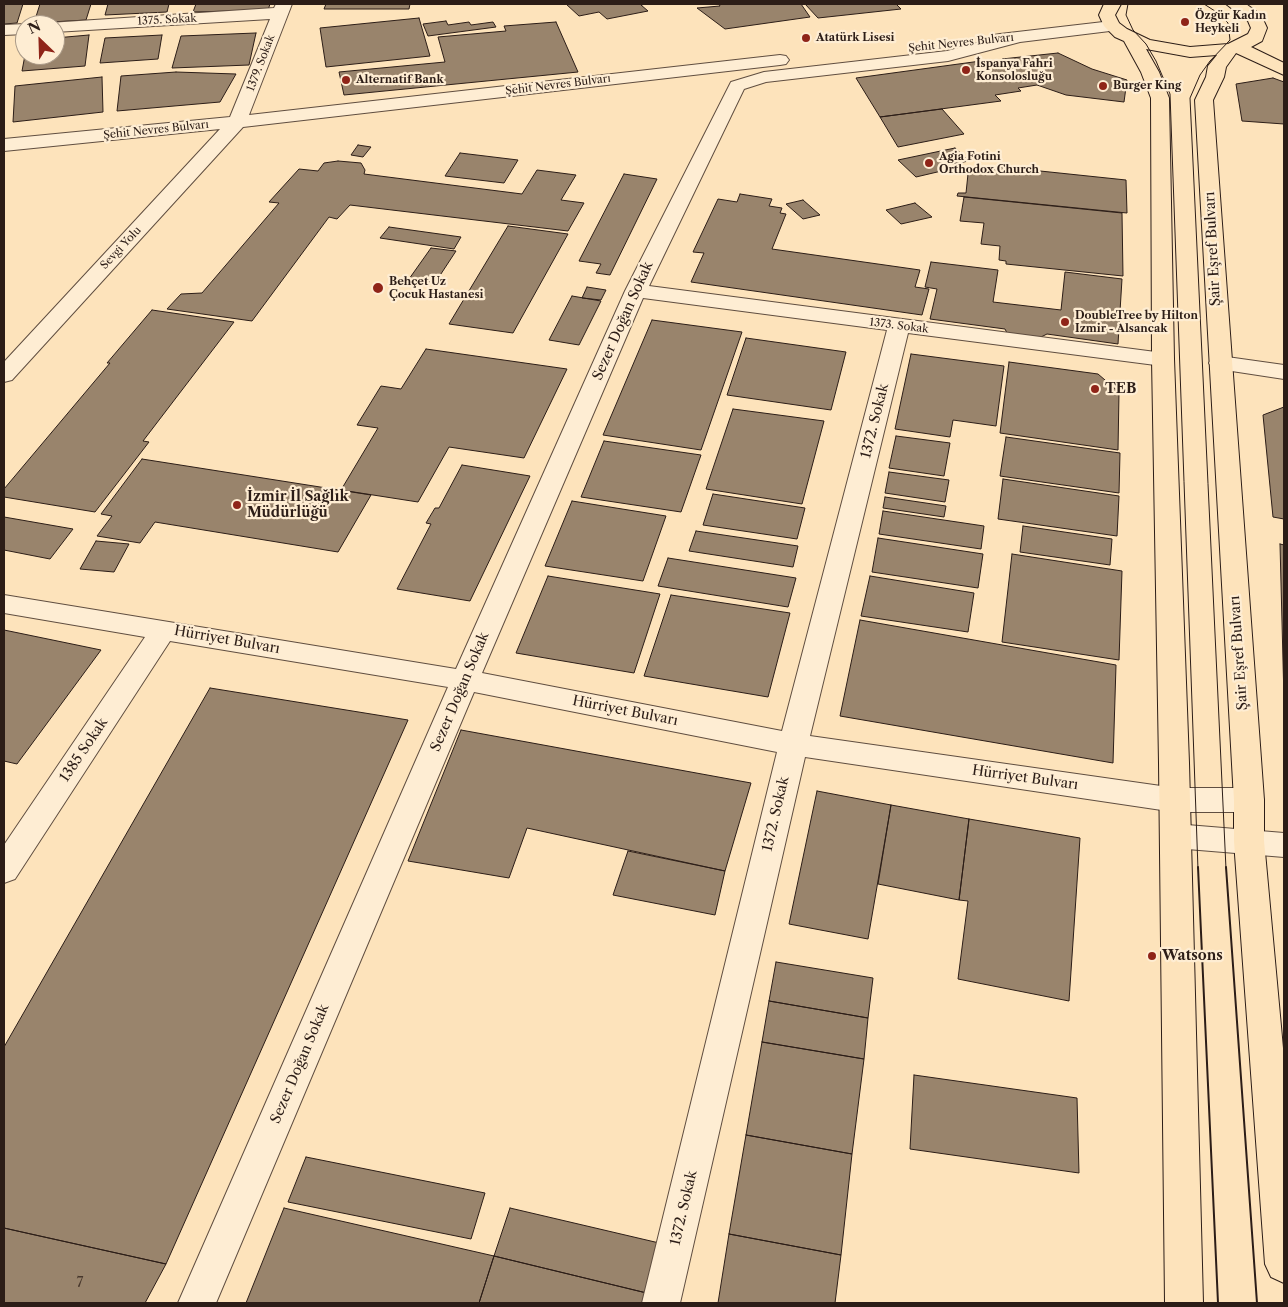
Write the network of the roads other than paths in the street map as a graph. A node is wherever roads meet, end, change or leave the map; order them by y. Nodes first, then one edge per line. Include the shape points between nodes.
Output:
1 (1113, 4) edge
2 (1234, 4) edge
3 (282, 9) edge
4 (65, 26) edge
5 (1112, 26) junction
6 (1018, 37) junction
7 (1132, 39) junction
8 (1234, 48) junction
9 (1284, 70) edge
10 (237, 122) junction
11 (4, 145) edge
12 (636, 291) junction
13 (900, 326) junction
14 (1163, 359) junction
15 (1220, 363) junction
16 (1284, 372) edge
17 (4, 375) edge
18 (4, 604) edge
19 (164, 629) junction
20 (465, 680) junction
21 (793, 744) junction
22 (1175, 800) junction
23 (1249, 800) junction
24 (1175, 836) junction
25 (1248, 841) junction
26 (1284, 845) edge
27 (4, 870) edge
28 (1284, 1264) edge
29 (197, 1303) edge
30 (661, 1303) edge
31 (1184, 1303) edge

1 - 5 main road via 1108,10
2 - 8 main road via 1246,10 1259,28 1256,37
3 - 4 street, 1375. Sokak
3 - 10 street, 1379. Sokak
5 - 6 street, Şehit Nevres Bulvarı
5 - 7 main road
6 - 10 street, Şehit Nevres Bulvarı via 719,66
6 - 12 street, Sezer Doğan Sokak via 948,56 764,77 737,86
7 - 8 main road via 1167,50 1190,52
7 - 14 main road via 1160,98
8 - 9 main road
8 - 15 main road, Şair Eşref Bulvarı via 1217,66 1204,100
10 - 11 street, Şehit Nevres Bulvarı
10 - 17 street, Sevgi Yolu
12 - 13 street, 1373. Sokak
12 - 20 street, Sezer Doğan Sokak
13 - 14 street, 1373. Sokak
13 - 21 street, 1372. Sokak
14 - 22 main road
15 - 16 street
15 - 23 main road, Şair Eşref Bulvarı
18 - 19 street, Hürriyet Bulvarı
19 - 20 street, Hürriyet Bulvarı
19 - 27 street, 1385 Sokak
20 - 21 street, Hürriyet Bulvarı
20 - 29 street, Sezer Doğan Sokak
21 - 22 street, Hürriyet Bulvarı
21 - 30 street, 1372. Sokak
22 - 23 street, Hürriyet Bulvarı
22 - 24 main road
23 - 25 main road, Şair Eşref Bulvarı
24 - 25 street
24 - 31 main road
25 - 26 street
25 - 28 main road, Şair Eşref Bulvarı

